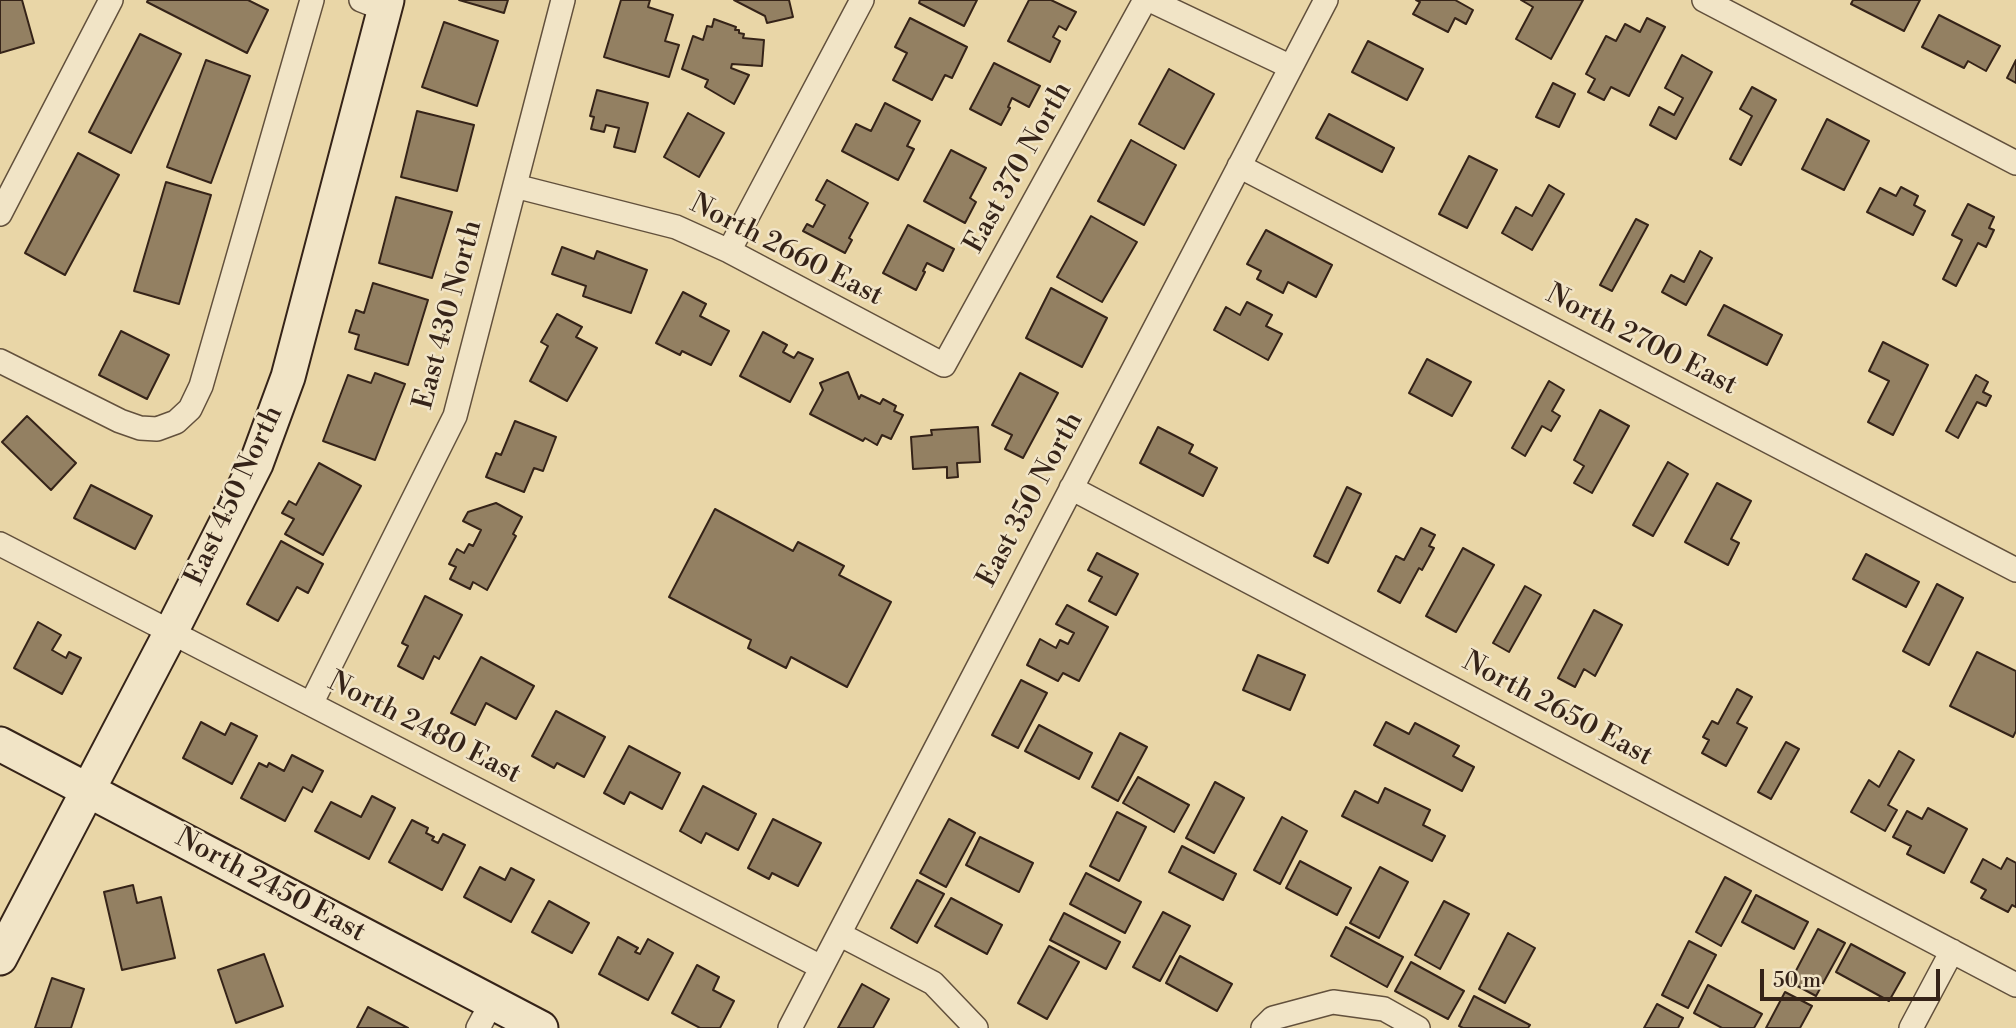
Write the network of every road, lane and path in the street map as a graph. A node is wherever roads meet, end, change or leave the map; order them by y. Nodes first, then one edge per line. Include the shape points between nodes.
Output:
1 (111, 0) edge
2 (312, 0) edge
3 (563, 0) edge
4 (862, 0) edge
5 (1148, 0) edge
6 (1326, 0) edge
7 (1704, 0) edge
8 (378, 3) edge
9 (1291, 67) junction
10 (2016, 163) edge
11 (1239, 166) junction
12 (515, 186) junction
13 (0, 214) edge
14 (729, 251) junction
15 (0, 361) edge
16 (944, 365) joint
17 (1071, 488) junction
18 (0, 544) edge
19 (2016, 570) edge
20 (171, 632) junction
21 (311, 705) junction
22 (0, 744) edge
23 (88, 790) junction
24 (839, 934) junction
25 (1952, 951) junction
26 (0, 958) edge
27 (821, 967) junction
28 (2016, 985) edge
29 (485, 1015) edge
30 (541, 1028) edge
31 (790, 1028) edge
32 (976, 1028) edge
33 (1263, 1028) edge
34 (1418, 1028) edge
35 (1911, 1028) edge

1 - 13 street
2 - 15 street via 201,386 190,409 176,422 157,429 140,428
3 - 12 street, East 430 North
4 - 14 street
5 - 9 street
5 - 16 street, East 370 North
6 - 9 street, East 350 North
7 - 10 street
8 - 20 street, East 450 North via 288,377 256,464
9 - 11 street, East 350 North
11 - 17 street, East 350 North
11 - 19 street, North 2700 East
12 - 14 street, North 2660 East via 676,227
12 - 21 street, East 430 North via 455,416
14 - 16 street, North 2660 East
17 - 24 street, East 350 North
17 - 25 street, North 2650 East
18 - 20 street, North 2480 East
20 - 21 street, North 2480 East
20 - 23 street, East 450 North
21 - 27 street, North 2480 East
22 - 23 street, North 2450 East
23 - 26 street, East 450 North
23 - 29 street, North 2450 East
24 - 27 street, East 350 North
24 - 32 street via 933,983
25 - 28 street, North 2650 East
25 - 35 street
27 - 31 street, East 350 North
29 - 30 street, North 2450 East
33 - 34 street via 1273,1018 1333,1002 1384,1009

